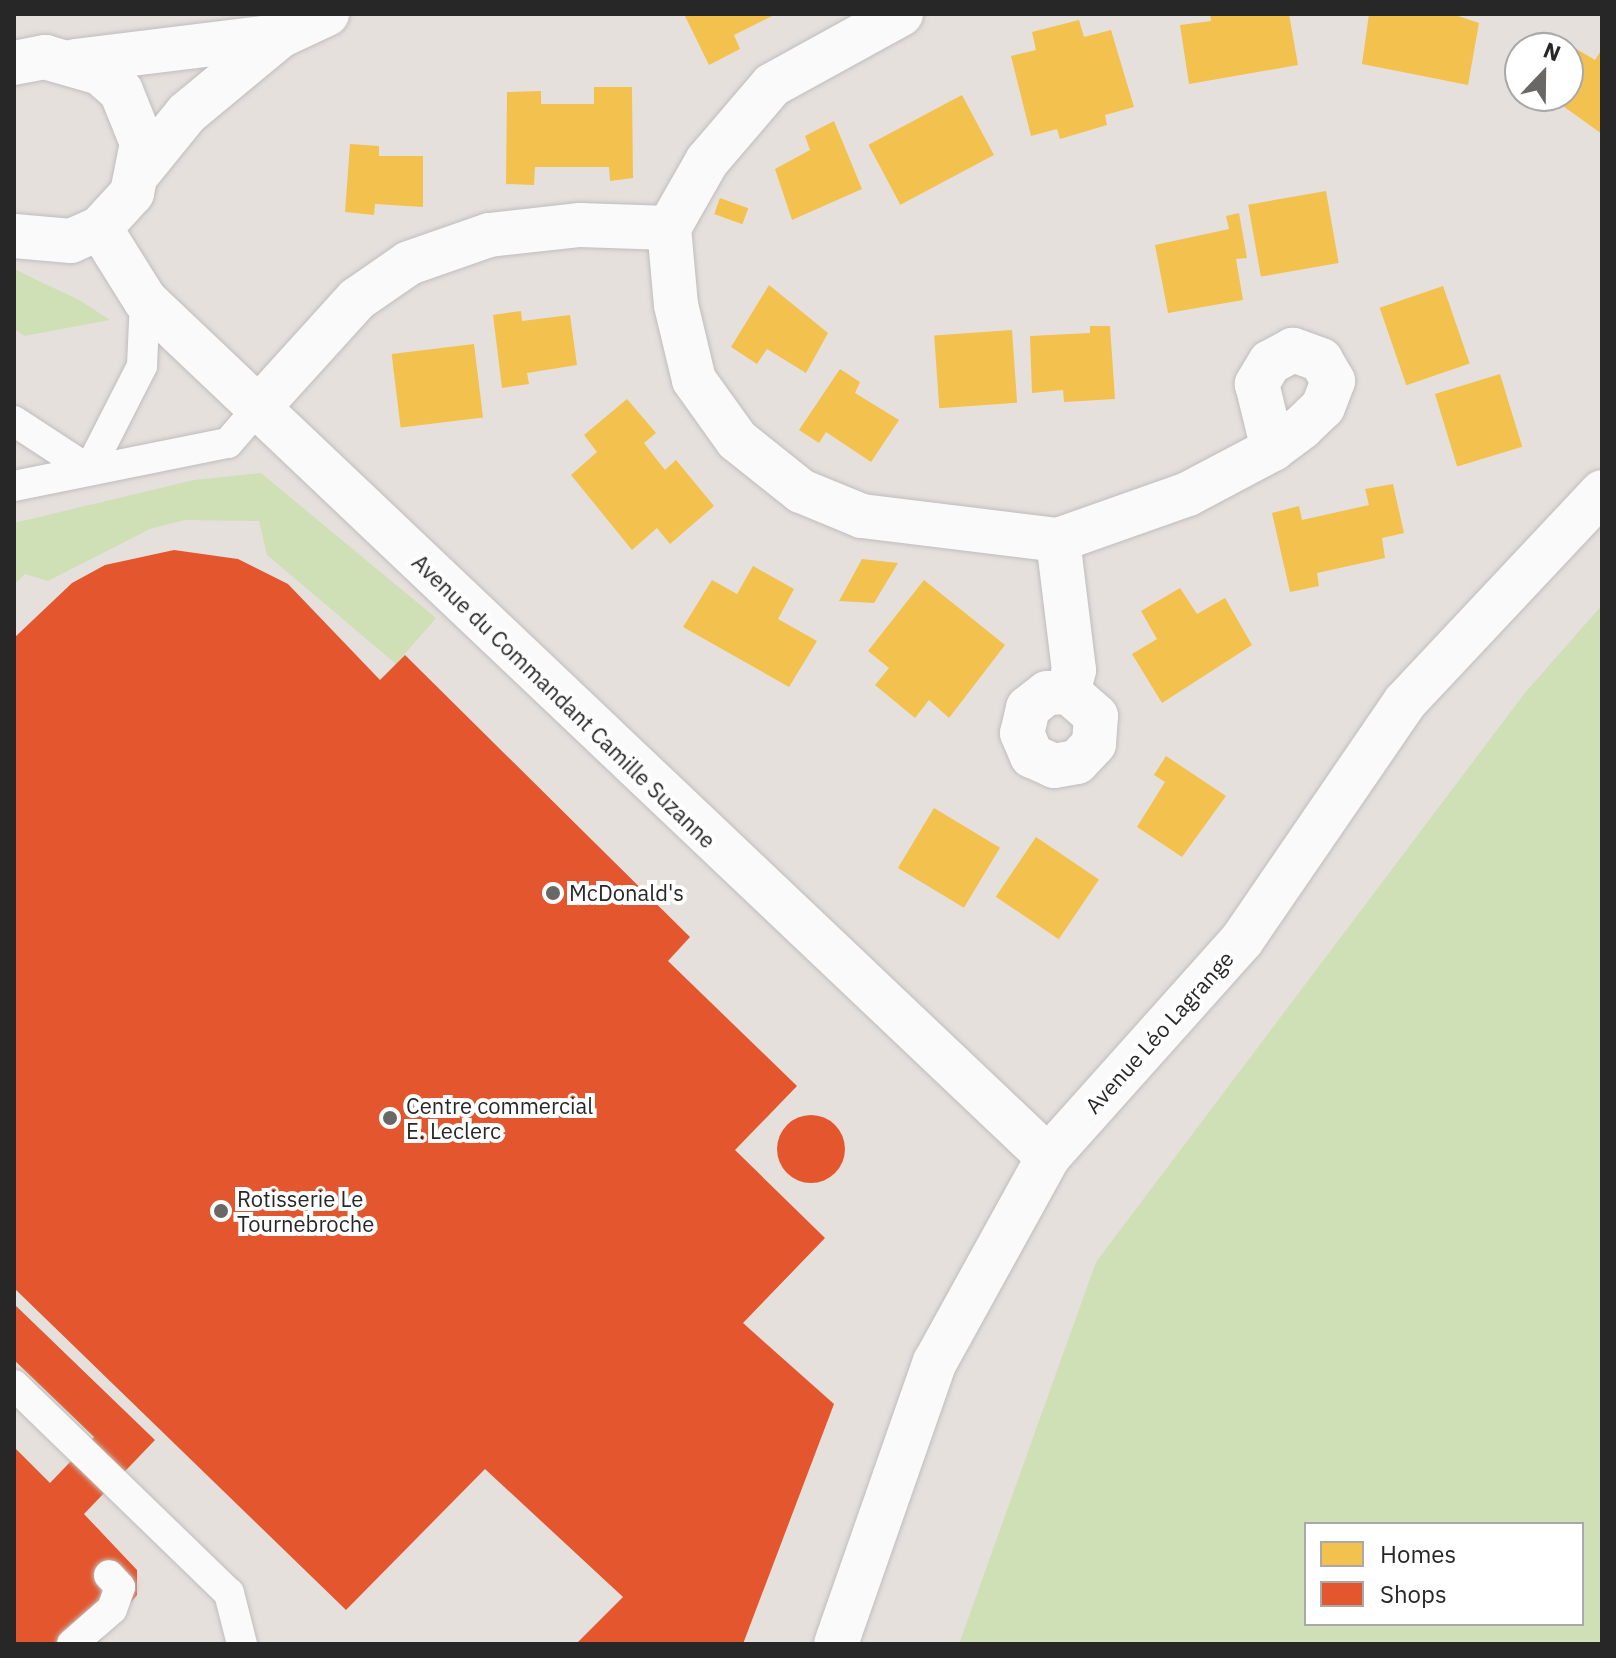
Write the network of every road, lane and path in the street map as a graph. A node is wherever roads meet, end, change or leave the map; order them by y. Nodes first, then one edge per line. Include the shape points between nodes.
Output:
1 (327, 14) edge
2 (901, 14) edge
3 (280, 36) junction
4 (75, 61) junction
5 (14, 63) edge
6 (140, 171) junction
7 (100, 228) junction
8 (669, 228) junction
9 (14, 236) edge
10 (145, 300) junction
11 (259, 407) junction
12 (16, 422) edge
13 (1273, 449) dead end
14 (89, 470) junction
15 (14, 486) edge
16 (1602, 492) edge
17 (1058, 540) junction
18 (1068, 692) dead end
19 (1048, 1157) junction
20 (14, 1385) edge
21 (109, 1575) dead end
22 (72, 1644) edge
23 (242, 1644) edge
24 (836, 1644) edge

1 - 3 street
2 - 8 street via 772,85 707,161
3 - 4 street
3 - 6 street via 187,113
4 - 5 street
4 - 6 street via 121,91 142,143
6 - 7 street via 132,193
7 - 9 street via 71,241
7 - 10 street, Avenue du Commandant Camille Suzanne
8 - 11 street via 580,225 489,235 409,263 357,299
8 - 17 street via 676,305 694,380 737,440 801,491 862,516
10 - 11 street, Avenue du Commandant Camille Suzanne
10 - 14 lane via 142,366
11 - 14 lane via 228,443
11 - 19 street, Avenue du Commandant Camille Suzanne
12 - 14 lane
13 - 17 street via 1188,494
14 - 15 lane
16 - 19 street, Avenue Léo Lagrange via 1405,702 1242,940
17 - 18 street via 1074,670
19 - 24 street, Avenue Léo Lagrange via 935,1362
20 - 23 lane via 229,1593
21 - 22 lane via 120,1587 112,1609

